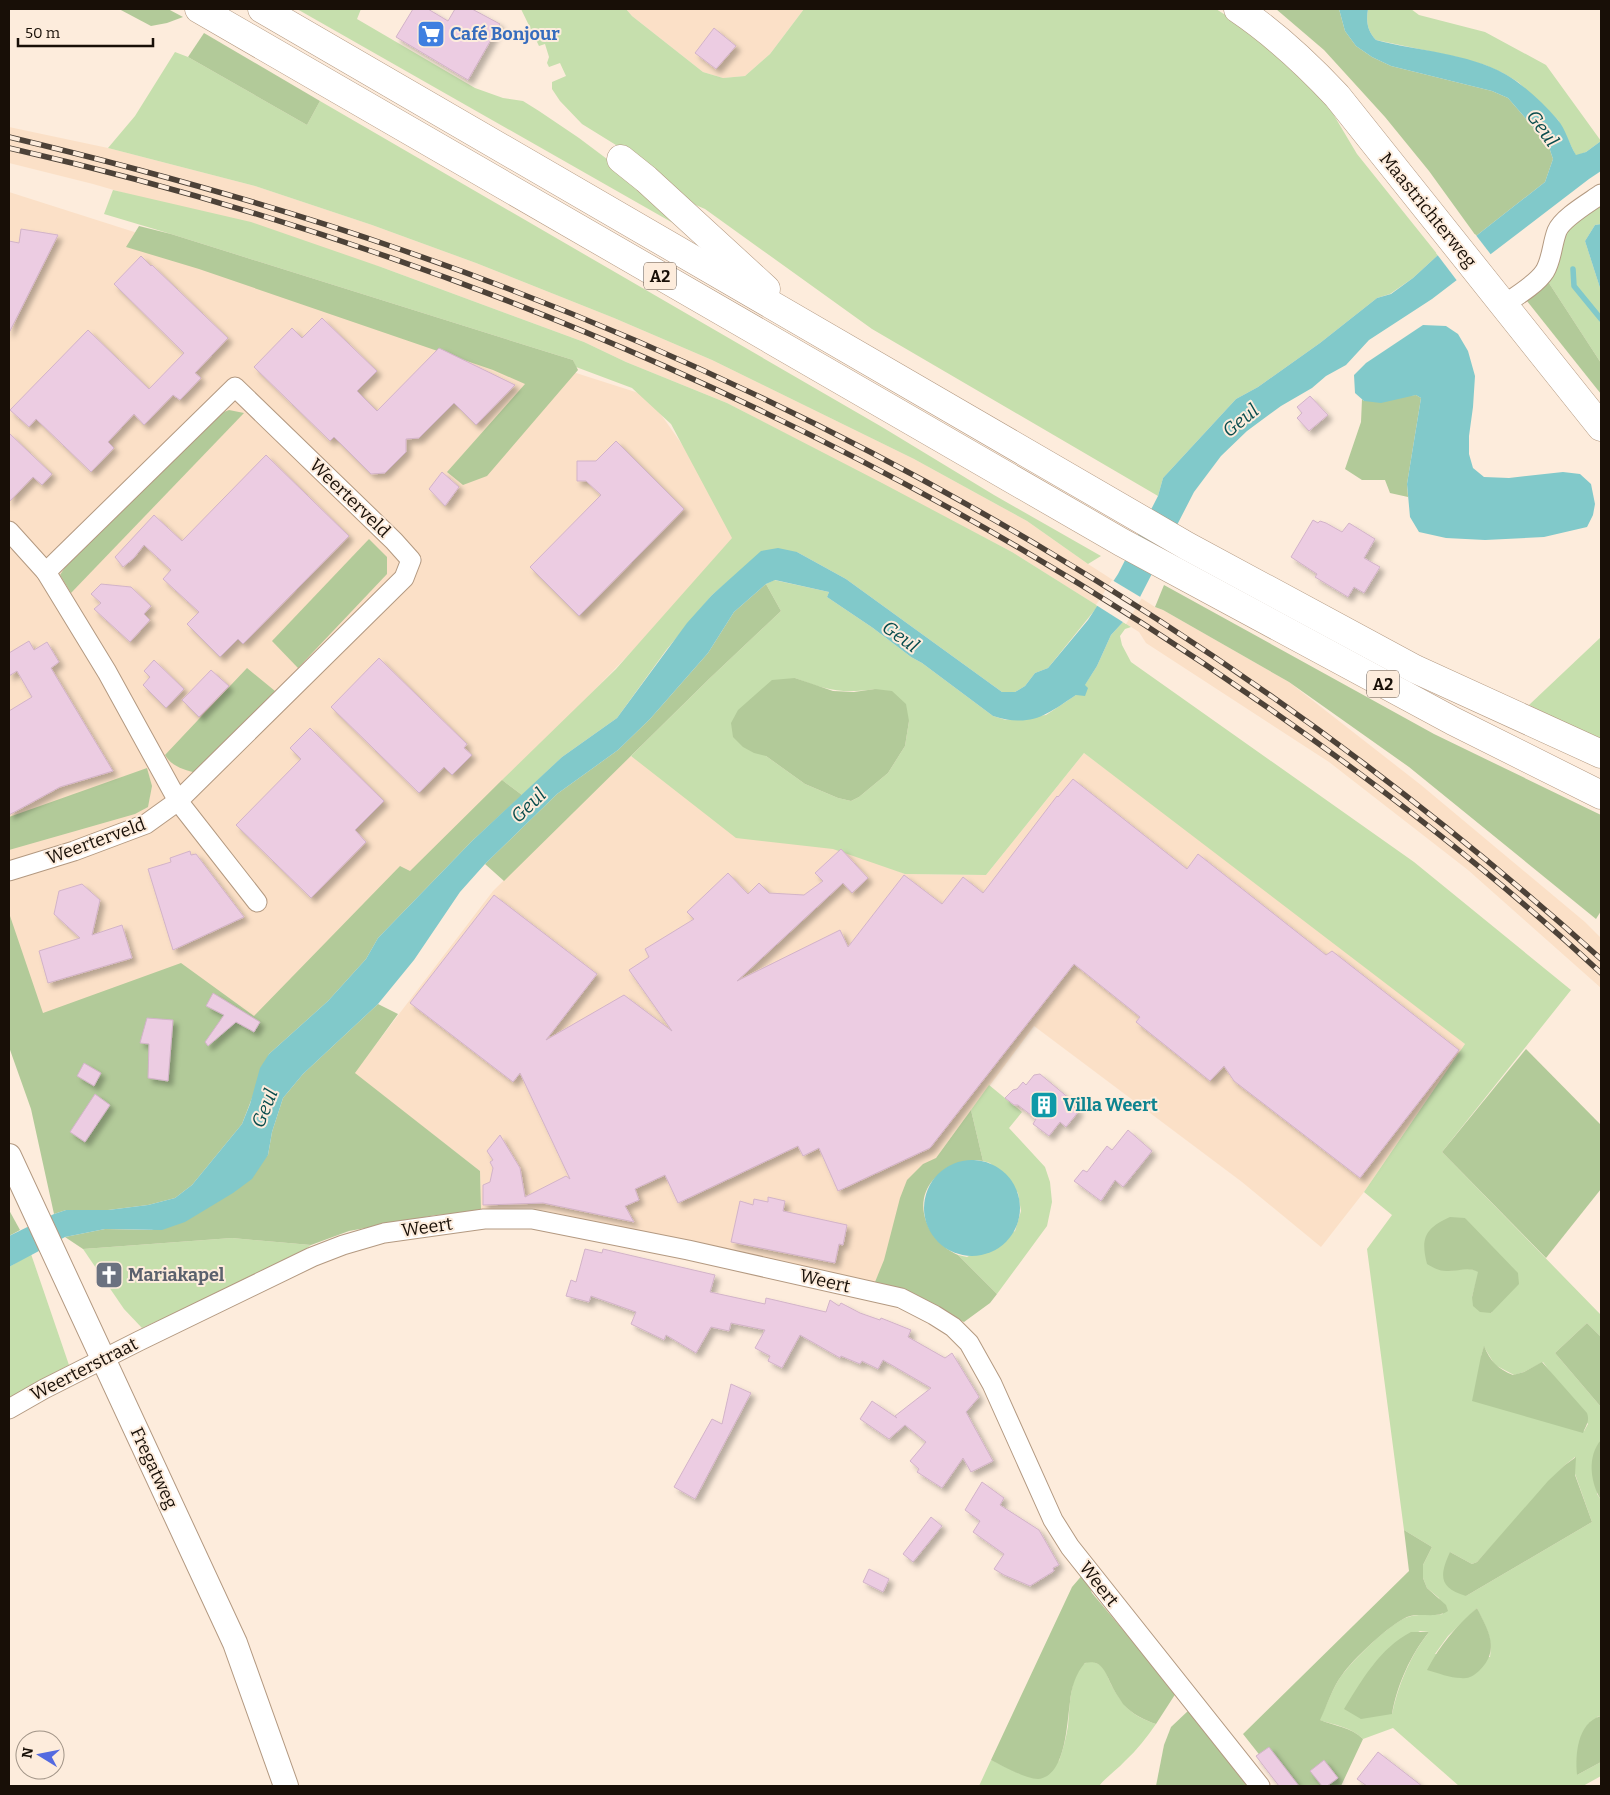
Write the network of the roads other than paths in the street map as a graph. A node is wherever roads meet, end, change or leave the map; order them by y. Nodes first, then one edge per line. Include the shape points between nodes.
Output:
1 (199, 9) edge
2 (262, 9) edge
3 (1238, 9) edge
4 (621, 159) dead end
5 (1601, 194) edge
6 (1503, 305) junction
7 (799, 321) junction
8 (1601, 427) edge
9 (9, 531) edge
10 (46, 572) junction
11 (1601, 754) edge
12 (1601, 795) edge
13 (178, 802) junction
14 (9, 871) edge
15 (257, 902) dead end
16 (9, 1156) edge
17 (160, 1331) joint
18 (104, 1359) junction
19 (9, 1409) edge
20 (286, 1786) edge
21 (1260, 1786) edge

1 - 12 main road, A2 via 1121,542 1453,721
2 - 7 main road, A2
3 - 6 main road, Maastrichterweg via 1290,48 1337,96
4 - 7 main road, A2 via 715,241
5 - 6 street via 1564,222 1557,232 1545,272
6 - 8 main road, Maastrichterweg
7 - 11 main road, A2 via 1187,546 1414,669
9 - 10 street
10 - 13 street via 107,672
10 - 13 street, Weerterveld via 235,387 411,560 404,578
13 - 14 street, Weerterveld via 146,824
13 - 15 street
16 - 18 street, Fregatweg
17 - 18 street, Weerterstraat
17 - 21 street, Weert via 343,1245 384,1233 484,1219 532,1219 901,1298 953,1327 968,1343 992,1384 1053,1520 1070,1547
18 - 19 street, Weerterstraat
18 - 20 street, Fregatweg via 235,1644

